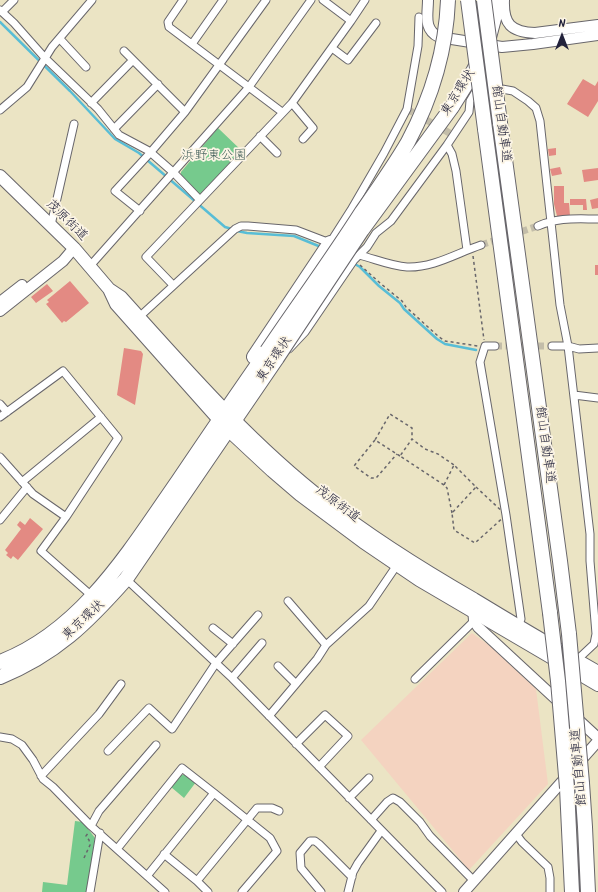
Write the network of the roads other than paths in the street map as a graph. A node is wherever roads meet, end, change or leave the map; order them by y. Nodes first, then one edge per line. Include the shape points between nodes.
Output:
1 (14, 0) edge
2 (92, 0) edge
3 (183, 0) edge
4 (223, 0) edge
5 (266, 0) edge
6 (311, 0) edge
7 (323, 0) edge
8 (365, 0) edge
9 (428, 0) edge
10 (448, 0) edge
11 (468, 0) edge
12 (484, 0) edge
13 (499, 0) edge
14 (504, 0) edge
15 (1, 11) edge
16 (419, 17) dead end
17 (351, 20) junction
18 (376, 23) dead end
19 (598, 26) edge
20 (598, 35) edge
21 (60, 39) junction
22 (192, 44) junction
23 (486, 45) junction
24 (332, 48) junction
25 (124, 51) dead end
26 (45, 58) junction
27 (133, 60) junction
28 (219, 65) junction
29 (86, 67) dead end
30 (158, 84) junction
31 (249, 87) junction
32 (91, 103) junction
33 (292, 103) junction
34 (0, 110) edge
35 (185, 112) junction
36 (282, 112) junction
37 (74, 124) dead end
38 (114, 129) junction
39 (260, 136) junction
40 (303, 139) dead end
41 (447, 145) junction
42 (150, 153) junction
43 (277, 153) dead end
44 (174, 174) junction
45 (0, 176) edge
46 (200, 200) junction
47 (140, 211) junction
48 (598, 219) edge
49 (550, 221) junction
50 (51, 225) junction
51 (538, 226) tunnel mouth
52 (330, 243) junction
53 (481, 245) tunnel mouth
54 (74, 248) junction
55 (469, 249) junction
56 (357, 257) junction
57 (90, 266) junction
58 (173, 285) junction
59 (1, 299) edge
60 (0, 311) edge
61 (136, 320) junction
62 (495, 346) tunnel mouth
63 (552, 346) tunnel mouth
64 (568, 346) junction
65 (598, 348) edge
66 (272, 354) junction
67 (574, 395) junction
68 (598, 398) edge
69 (0, 404) edge
70 (7, 412) junction
71 (0, 417) edge
72 (102, 417) junction
73 (228, 417) junction
74 (0, 457) edge
75 (25, 484) junction
76 (66, 517) junction
77 (0, 520) edge
78 (397, 565) junction
79 (126, 579) junction
80 (93, 597) junction
81 (472, 598) junction
82 (288, 601) dead end
83 (258, 615) dead end
84 (474, 616) junction
85 (518, 626) junction
86 (213, 628) dead end
87 (597, 634) edge
88 (262, 643) dead end
89 (233, 644) junction
90 (326, 645) junction
91 (577, 660) junction
92 (0, 662) edge
93 (216, 664) junction
94 (278, 666) dead end
95 (598, 672) edge
96 (0, 676) edge
97 (232, 678) junction
98 (414, 679) dead end
99 (121, 684) dead end
100 (296, 684) junction
101 (598, 685) edge
102 (269, 716) junction
103 (0, 737) edge
104 (598, 740) edge
105 (296, 744) junction
106 (156, 745) dead end
107 (108, 751) dead end
108 (319, 767) junction
109 (41, 776) junction
110 (369, 778) dead end
111 (214, 793) junction
112 (349, 798) junction
113 (279, 811) dead end
114 (247, 820) junction
115 (371, 820) junction
116 (91, 826) junction
117 (381, 831) junction
118 (100, 833) junction
119 (516, 834) junction
120 (117, 849) junction
121 (164, 854) junction
122 (147, 876) junction
123 (352, 876) junction
124 (197, 881) junction
125 (474, 881) junction
126 (91, 892) edge
127 (164, 892) edge
128 (208, 892) edge
129 (242, 892) edge
130 (321, 892) edge
131 (348, 892) edge
132 (442, 892) edge
133 (464, 892) edge
134 (550, 892) edge
135 (572, 892) edge
136 (588, 892) edge

1 - 15 street
2 - 21 street
3 - 22 street via 168,22 169,27
4 - 22 street
5 - 28 street
6 - 31 street
7 - 17 street
8 - 17 street
9 - 23 street via 428,23 433,34
10 - 66 highway, 東京環状, bridge via 438,70 423,111 400,154
11 - 135 highway, 館山自動車道, bridge via 558,681
12 - 136 highway, 館山自動車道, bridge via 569,634 582,783
13 - 23 highway, 東京環状
14 - 19 street via 506,20 511,26 525,32
15 - 26 street
16 - 52 street via 418,46 407,109 352,210
17 - 24 street
18 - 24 street via 348,60
20 - 23 street via 502,47
21 - 26 street
21 - 29 street
22 - 28 street
23 - 66 highway, 東京環状, bridge via 452,107
24 - 33 street
25 - 27 street
26 - 32 street
26 - 34 street via 27,87
27 - 30 street
27 - 32 street
28 - 31 street
28 - 35 street
30 - 35 street
30 - 38 street
31 - 36 street
31 - 44 street
32 - 38 street
33 - 36 street
33 - 40 street via 313,128
35 - 42 street
36 - 39 street
37 - 50 street
38 - 42 street via 119,135
39 - 43 street
39 - 46 street
41 - 49 street via 469,112 470,101 476,91 508,90 528,101 536,108 540,121
41 - 55 street via 456,170
41 - 56 street via 391,221 376,233
42 - 44 street
42 - 47 street via 115,191
44 - 46 street
44 - 47 street
45 - 50 main road, 茂原街道
46 - 58 street via 146,257
47 - 57 street
48 - 49 street
49 - 51 street
49 - 64 street
50 - 54 main road, 茂原街道
52 - 58 street via 296,230 241,226
52 - 73 highway via 238,380
53 - 55 street
54 - 57 main road, 茂原街道
54 - 59 street
54 - 60 street via 63,261
55 - 56 street via 418,267
56 - 66 street via 306,332 288,351
57 - 61 main road, 茂原街道 via 109,289 121,297
58 - 61 street
61 - 73 main road, 茂原街道
62 - 85 street via 485,346 480,362 521,619
63 - 64 street
64 - 65 street via 579,349
64 - 67 street
66 - 73 highway, 東京環状
67 - 68 street
67 - 87 street via 590,534
69 - 70 street
70 - 71 street
70 - 72 street via 63,371
72 - 75 street
72 - 76 street via 118,438
73 - 78 main road, 茂原街道 via 272,471 300,495
73 - 79 highway, 東京環状
73 - 80 highway, 東京環状
73 - 81 main road, 茂原街道 via 278,463 325,501 387,546
74 - 75 street
75 - 76 street via 34,494
75 - 77 street
76 - 80 street via 41,551
78 - 84 main road, 茂原街道
78 - 90 street via 369,606
79 - 93 street
79 - 96 highway, 東京環状 via 75,633 38,659
80 - 92 highway, 東京環状 via 50,635
81 - 84 street
81 - 85 main road, 茂原街道
82 - 90 street
83 - 89 street
84 - 98 street
84 - 101 main road, 茂原街道
84 - 104 street via 478,627
85 - 91 main road, 茂原街道
86 - 89 street
87 - 91 street via 594,644
88 - 97 street
89 - 93 street
90 - 100 street
91 - 95 main road, 茂原街道
93 - 97 street
93 - 107 street via 172,729 149,708
94 - 100 street
97 - 102 street
99 - 109 street via 99,714
100 - 102 street
102 - 105 street
103 - 109 street via 12,739 22,745
104 - 119 street
105 - 108 street
105 - 108 street via 325,715 348,736
106 - 116 street via 99,811
108 - 112 street
109 - 116 street
110 - 112 street
111 - 114 street
111 - 120 street via 182,768
111 - 121 street
112 - 115 street
113 - 114 street via 272,808 257,808
114 - 124 street
114 - 129 street via 270,838 277,850
115 - 117 street
115 - 125 street via 393,798 420,822 430,836
116 - 118 street
117 - 123 street
117 - 132 street
118 - 120 street
118 - 126 street
119 - 125 street
119 - 134 street via 548,867
120 - 122 street
121 - 122 street
121 - 124 street
122 - 127 street
123 - 130 street via 319,844 310,841 300,853 301,868
123 - 131 street
124 - 128 street
125 - 133 street

